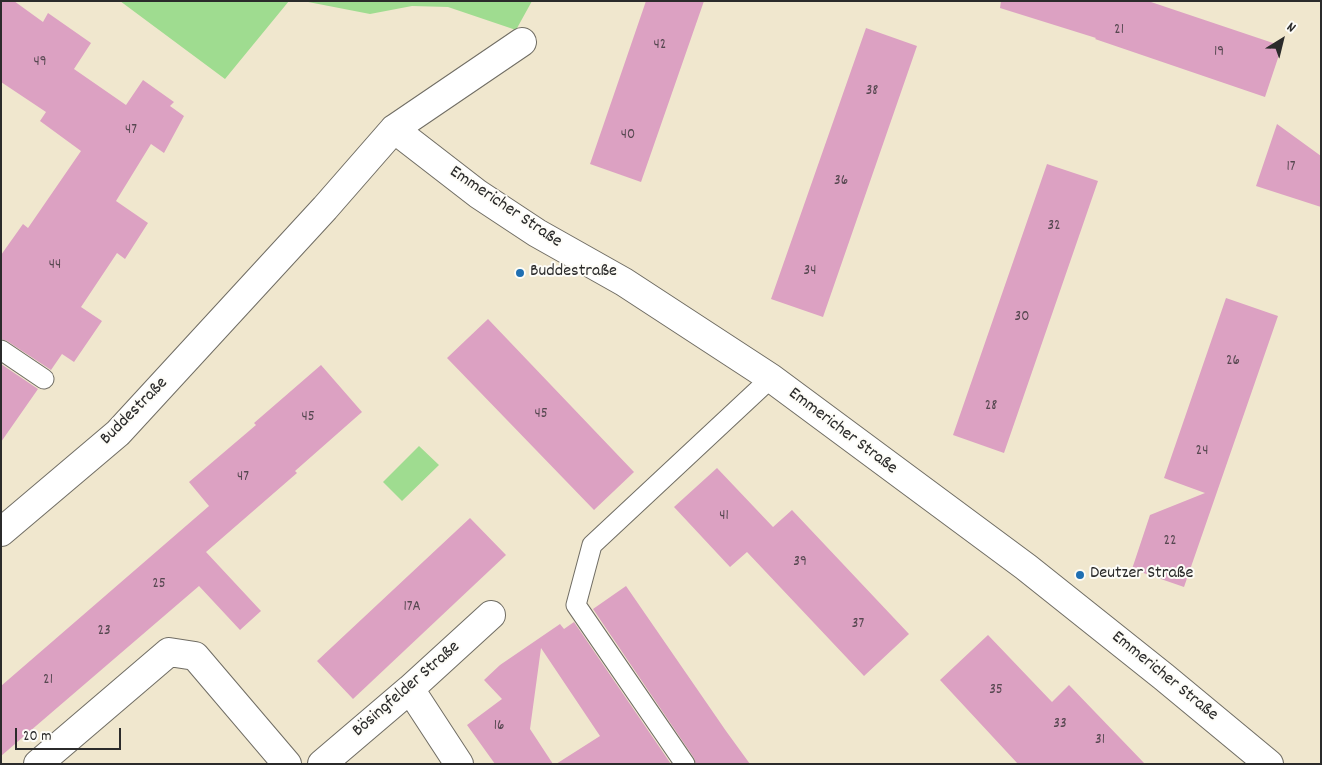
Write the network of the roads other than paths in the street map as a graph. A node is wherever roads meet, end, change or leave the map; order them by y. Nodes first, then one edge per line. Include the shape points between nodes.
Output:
1 (522, 42) dead end
2 (394, 129) junction
3 (1, 350) edge
4 (770, 378) junction
5 (44, 379) dead end
6 (1, 532) edge
7 (491, 616) dead end
8 (410, 689) junction
9 (38, 764) edge
10 (287, 764) edge
11 (322, 764) edge
12 (458, 764) edge
13 (686, 764) edge
14 (1270, 764) edge

1 - 2 street, Buddestraße
2 - 4 street, Emmericher Straße via 478,194 537,233 624,282
2 - 6 street, Buddestraße via 118,433
3 - 5 lane
4 - 13 lane via 592,545 576,605
4 - 14 street, Emmericher Straße via 1026,567
7 - 8 street, Bösingfelder Straße
8 - 11 street, Bösingfelder Straße
8 - 12 street
9 - 10 street via 168,652 196,656

